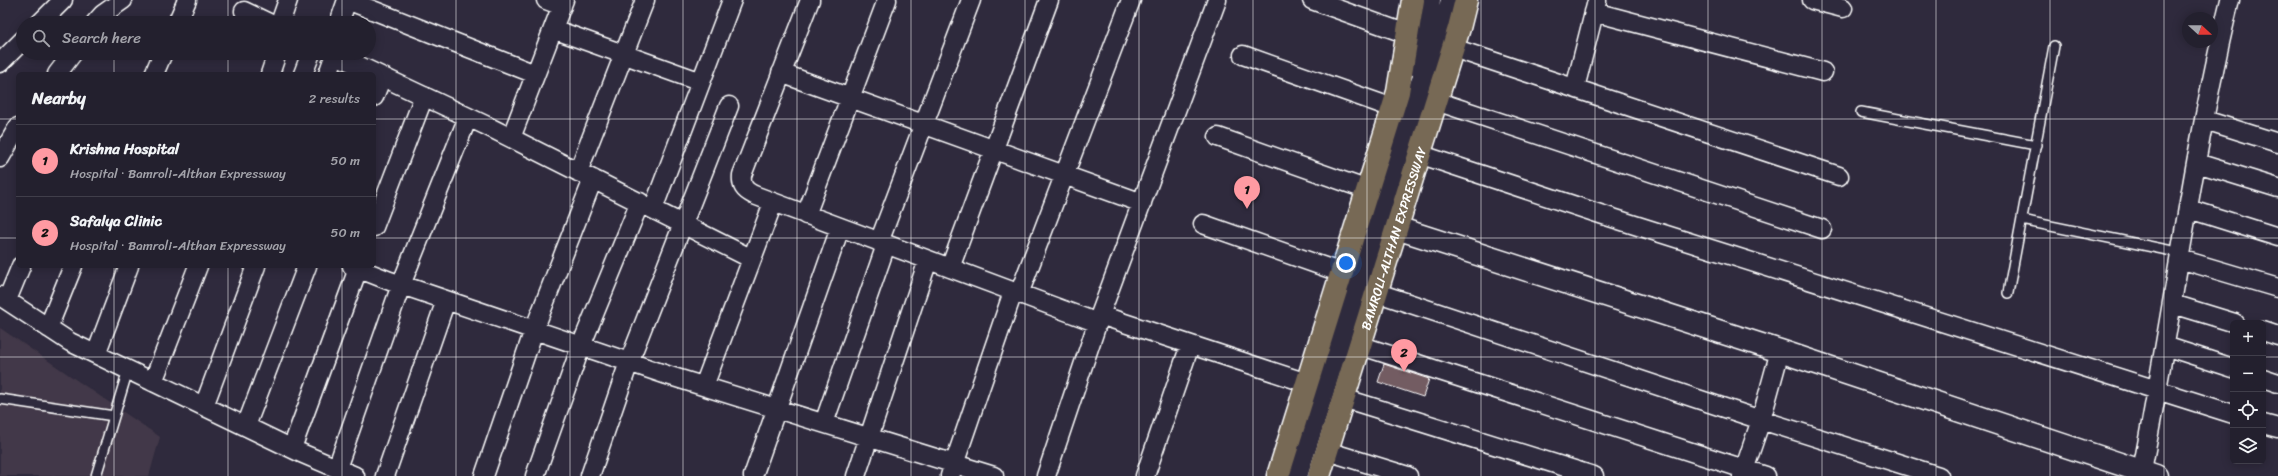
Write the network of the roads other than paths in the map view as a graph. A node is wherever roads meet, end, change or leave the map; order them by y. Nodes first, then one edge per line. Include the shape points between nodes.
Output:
1 (63, 0) edge
2 (123, 0) edge
3 (187, 0) edge
4 (288, 0) edge
5 (347, 0) edge
6 (645, 0) edge
7 (732, 0) edge
8 (810, 0) edge
9 (887, 0) edge
10 (971, 0) edge
11 (1049, 0) edge
12 (1131, 0) edge
13 (1216, 0) edge
14 (1312, 0) edge
15 (1413, 0) edge
16 (1429, 0) edge
17 (1452, 0) edge
18 (1466, 0) edge
19 (1812, 0) edge
20 (2230, 0) edge
21 (557, 2) edge
22 (1596, 6) edge
23 (1843, 8) dead end
24 (244, 11) dead end
25 (47, 16) edge
26 (101, 16) edge
27 (179, 16) edge
28 (254, 16) edge
29 (282, 16) edge
30 (341, 16) edge
31 (553, 29) junction
32 (1407, 34) junction
33 (2054, 46) dead end
34 (16, 47) edge
35 (1453, 48) junction
36 (624, 54) junction
37 (1243, 55) dead end
38 (68, 60) edge
39 (160, 60) edge
40 (275, 60) edge
41 (308, 60) edge
42 (332, 60) edge
43 (347, 60) edge
44 (0, 63) edge
45 (59, 72) edge
46 (155, 72) edge
47 (271, 72) edge
48 (304, 72) edge
49 (329, 72) edge
50 (373, 72) edge
51 (1822, 72) dead end
52 (376, 73) edge
53 (782, 73) junction
54 (535, 74) junction
55 (382, 76) junction
56 (701, 82) junction
57 (1575, 88) junction
58 (376, 92) edge
59 (424, 96) junction
60 (850, 98) junction
61 (1426, 100) junction
62 (729, 106) dead end
63 (1393, 108) junction
64 (1861, 112) dead end
65 (468, 117) junction
66 (2205, 120) junction
67 (924, 123) junction
68 (16, 132) edge
69 (1218, 137) dead end
70 (511, 138) junction
71 (2278, 143) edge
72 (2036, 145) junction
73 (994, 150) junction
74 (1419, 154) junction
75 (0, 158) edge
76 (2197, 163) junction
77 (586, 175) junction
78 (1064, 176) junction
79 (1839, 176) dead end
80 (2278, 188) edge
81 (1368, 190) junction
82 (773, 202) junction
83 (1142, 203) junction
84 (647, 206) junction
85 (2189, 209) junction
86 (806, 215) junction
87 (2022, 220) junction
88 (376, 222) edge
89 (1378, 222) junction
90 (683, 224) junction
91 (1203, 224) dead end
92 (840, 228) junction
93 (1822, 229) dead end
94 (2278, 237) edge
95 (882, 243) junction
96 (2181, 256) junction
97 (752, 259) junction
98 (928, 260) junction
99 (21, 268) edge
100 (72, 268) edge
101 (128, 268) edge
102 (197, 268) edge
103 (255, 268) edge
104 (306, 268) edge
105 (356, 268) edge
106 (359, 268) edge
107 (950, 268) junction
108 (1342, 273) junction
109 (402, 285) junction
110 (2278, 288) edge
111 (1376, 292) junction
112 (1016, 293) junction
113 (2008, 293) dead end
114 (4, 298) edge
115 (446, 300) junction
116 (2173, 304) junction
117 (1099, 319) junction
118 (2230, 321) edge
119 (48, 328) junction
120 (534, 330) junction
121 (2266, 332) edge
122 (2278, 336) edge
123 (1190, 344) junction
124 (1359, 345) junction
125 (581, 346) junction
126 (2165, 346) junction
127 (1780, 351) junction
128 (96, 354) junction
129 (629, 362) junction
130 (2230, 367) edge
131 (128, 370) junction
132 (2266, 379) edge
133 (154, 382) junction
134 (1307, 383) junction
135 (2278, 383) edge
136 (704, 386) junction
137 (2158, 390) junction
138 (1343, 398) junction
139 (0, 399) edge
140 (204, 406) junction
141 (777, 409) junction
142 (2230, 413) edge
143 (114, 416) junction
144 (1761, 420) junction
145 (824, 423) junction
146 (2266, 425) edge
147 (246, 426) junction
148 (2278, 428) edge
149 (868, 437) junction
150 (292, 448) junction
151 (1327, 451) junction
152 (337, 468) junction
153 (952, 470) edge
154 (1743, 472) edge
155 (2149, 473) edge
156 (96, 476) edge
157 (355, 476) edge
158 (386, 476) edge
159 (484, 476) edge
160 (535, 476) edge
161 (590, 476) edge
162 (753, 476) edge
163 (856, 476) edge
164 (994, 476) edge
165 (1046, 476) edge
166 (1145, 476) edge
167 (1278, 476) edge
168 (1296, 476) edge
169 (1319, 476) edge
170 (1408, 476) edge
171 (1594, 476) edge
172 (1766, 476) edge
173 (1939, 476) edge

1 - 25 street
2 - 26 street
3 - 27 street
4 - 29 street
5 - 30 street
5 - 54 street
6 - 36 street
7 - 56 street
8 - 53 street
9 - 60 street
10 - 67 street
11 - 73 street
12 - 78 street
13 - 83 street
14 - 32 street
15 - 32 main road
16 - 61 street
17 - 61 street
18 - 35 main road, BAMROLI-ALTHAN EXPRESSWAY
19 - 23 street
20 - 66 street via 2214,65
21 - 31 street
22 - 51 street
22 - 57 street
24 - 28 street
31 - 36 street
31 - 54 street
32 - 63 main road
33 - 72 lane
34 - 44 street
35 - 57 street
35 - 61 main road, BAMROLI-ALTHAN EXPRESSWAY
36 - 56 street
36 - 77 street
37 - 63 street
38 - 45 street
39 - 46 street
40 - 47 street
41 - 48 street
42 - 49 street
43 - 50 street
52 - 55 street
53 - 60 street
53 - 82 street via 741,183 745,190
54 - 70 street
55 - 58 street
55 - 59 street
56 - 84 street
57 - 79 street
59 - 65 street
59 - 88 street
60 - 67 street
60 - 86 street
61 - 74 main road, BAMROLI-ALTHAN EXPRESSWAY
61 - 89 street, BAMROLI-ALTHAN EXPRESSWAY
61 - 93 street
62 - 90 street
63 - 81 main road
64 - 72 lane
65 - 70 street
65 - 109 street
66 - 71 street
66 - 76 street
67 - 73 street
67 - 95 street
68 - 75 street
69 - 81 street
70 - 77 street
72 - 87 lane
73 - 78 street
73 - 107 street
74 - 89 main road, BAMROLI-ALTHAN EXPRESSWAY
74 - 137 street via 1600,214
76 - 80 street
76 - 85 street
77 - 84 street
77 - 120 street
78 - 83 street
78 - 112 street
81 - 89 main road
82 - 86 street
82 - 97 street
83 - 117 street
84 - 90 street
84 - 125 street
85 - 94 street
85 - 96 street
86 - 92 street
87 - 96 lane
87 - 113 lane
89 - 108 main road
89 - 111 main road, BAMROLI-ALTHAN EXPRESSWAY
89 - 127 street
89 - 168 street, BAMROLI-ALTHAN EXPRESSWAY
90 - 97 street
90 - 129 street
91 - 108 street
92 - 95 street
92 - 141 street
95 - 98 street
95 - 145 street
96 - 110 street
96 - 116 street
97 - 136 street
98 - 107 street
98 - 149 street
99 - 114 street
100 - 119 street
101 - 128 street
102 - 133 street
103 - 140 street
104 - 147 street
105 - 150 street
106 - 109 street
107 - 112 street
108 - 134 main road
109 - 115 street
109 - 152 street
111 - 124 main road, BAMROLI-ALTHAN EXPRESSWAY
111 - 144 street
112 - 117 street
112 - 153 street
114 - 119 street
115 - 120 street
115 - 158 street
116 - 118 street
116 - 126 street
117 - 123 street
117 - 165 street
119 - 128 street
120 - 125 street
120 - 159 street
121 - 122 street
123 - 134 street
123 - 166 street
124 - 138 main road, BAMROLI-ALTHAN EXPRESSWAY
124 - 154 street
125 - 129 street
125 - 160 street
126 - 130 street
126 - 137 street
127 - 144 street
127 - 155 street
128 - 131 street
129 - 136 street
129 - 161 street
131 - 133 street
131 - 143 lane
132 - 135 street
133 - 140 street
134 - 167 main road
136 - 141 street
137 - 142 street
137 - 155 street
138 - 151 main road, BAMROLI-ALTHAN EXPRESSWAY
138 - 171 street
139 - 143 lane
140 - 147 street
141 - 145 street
141 - 162 street
143 - 156 lane
144 - 154 street
144 - 173 street
145 - 149 street
146 - 148 street
147 - 150 street
149 - 153 street
149 - 163 street
150 - 152 street
151 - 169 main road, BAMROLI-ALTHAN EXPRESSWAY
151 - 170 street
152 - 157 street
153 - 164 street
154 - 172 street

